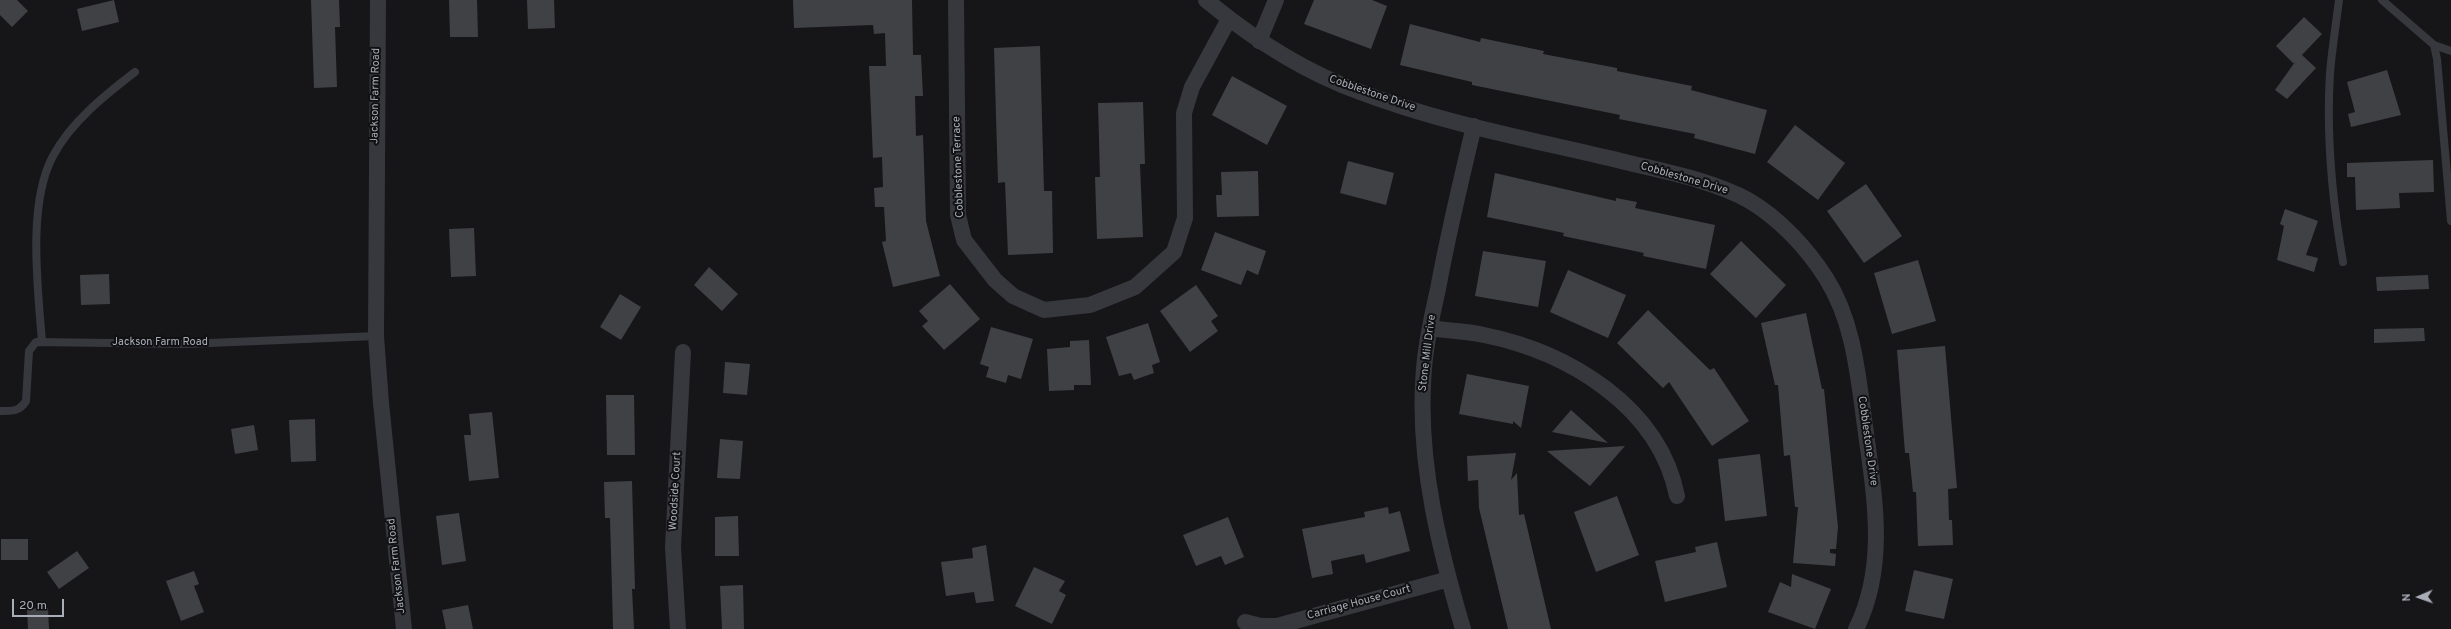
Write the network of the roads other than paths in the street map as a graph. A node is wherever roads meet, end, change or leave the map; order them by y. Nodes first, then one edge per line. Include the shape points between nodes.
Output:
1 (378, 0) edge
2 (956, 0) edge
3 (1206, 0) edge
4 (1276, 0) edge
5 (2339, 0) edge
6 (2382, 0) edge
7 (1229, 19) junction
8 (1259, 41) junction
9 (2434, 45) junction
10 (2451, 51) edge
11 (135, 72) dead end
12 (1474, 126) junction
13 (2451, 221) edge
14 (2343, 262) dead end
15 (1430, 328) junction
16 (376, 336) junction
17 (42, 342) junction
18 (683, 352) dead end
19 (0, 411) edge
20 (1677, 496) dead end
21 (1449, 579) junction
22 (1245, 622) dead end
23 (404, 629) edge
24 (678, 629) edge
25 (1463, 629) edge
26 (1856, 629) edge

1 - 16 street, Jackson Farm Road
2 - 7 street, Cobblestone Terrace via 958,215 964,240 995,280 1013,296 1044,310 1090,305 1135,287 1174,252 1185,218 1184,113 1192,87
3 - 7 street, Cobblestone Drive
4 - 8 street
5 - 14 lane via 2330,72 2329,134 2333,204
6 - 9 lane
7 - 8 street, Cobblestone Drive
8 - 12 street, Cobblestone Drive via 1318,75 1360,92
9 - 10 lane
9 - 13 lane
11 - 17 lane via 82,118 56,151 50,163 41,195 36,234
12 - 15 street, Stone Mill Drive via 1449,229
12 - 26 street, Cobblestone Drive via 1658,170 1724,189 1762,209 1789,232 1812,258 1827,279 1850,335 1874,493 1876,551 1872,587
15 - 20 street via 1484,335 1527,346 1587,374 1614,395 1653,438 1665,457
15 - 21 street, Stone Mill Drive via 1423,384 1423,424 1438,535
16 - 17 lane, Jackson Farm Road via 186,344
16 - 23 street, Jackson Farm Road via 380,403
17 - 19 lane via 36,342 29,351 26,401 22,407 14,411
18 - 24 street, Woodside Court via 673,547
21 - 22 street, Carriage House Court via 1277,626
21 - 25 street, Stone Mill Drive

